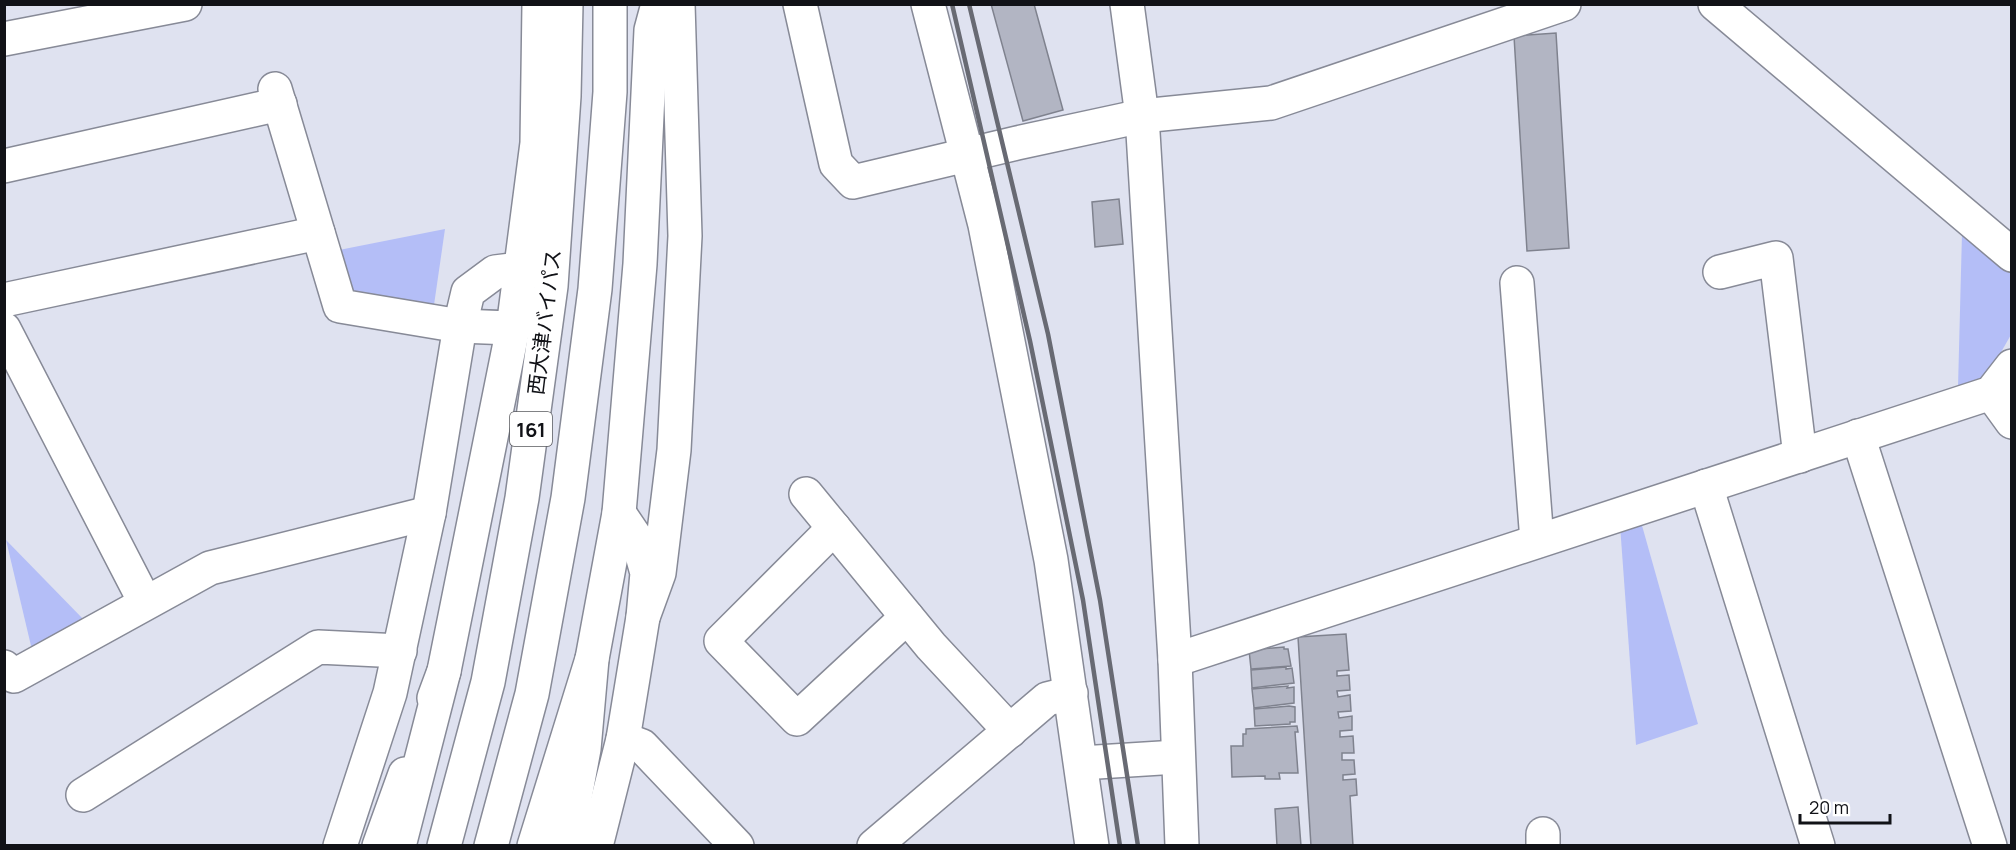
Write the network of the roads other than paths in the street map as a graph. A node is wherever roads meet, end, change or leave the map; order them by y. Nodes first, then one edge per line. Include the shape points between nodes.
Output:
1 (185, 4) edge
2 (539, 4) edge
3 (566, 4) edge
4 (610, 4) edge
5 (658, 4) edge
6 (678, 4) edge
7 (800, 4) edge
8 (928, 4) edge
9 (1127, 4) edge
10 (1564, 4) edge
11 (1715, 4) edge
12 (4, 39) edge
13 (1142, 116) junction
14 (966, 156) junction
15 (4, 166) edge
16 (318, 233) junction
17 (2012, 255) edge
18 (520, 269) junction
19 (1720, 273) dead end
20 (1517, 284) dead end
21 (4, 300) edge
22 (460, 326) junction
23 (513, 328) junction
24 (4, 329) edge
25 (2012, 366) edge
26 (1992, 393) junction
27 (2012, 422) edge
28 (1858, 436) junction
29 (1800, 456) junction
30 (1706, 486) junction
31 (806, 494) dead end
32 (429, 513) junction
33 (619, 513) junction
34 (834, 528) junction
35 (1538, 541) junction
36 (144, 602) junction
37 (643, 617) junction
38 (907, 617) junction
39 (400, 651) junction
40 (592, 659) junction
41 (1175, 660) junction
42 (4, 667) edge
43 (444, 670) junction
44 (1071, 693) junction
45 (1010, 731) junction
46 (622, 738) junction
47 (1177, 757) junction
48 (1081, 763) junction
49 (83, 795) dead end
50 (339, 846) edge
51 (379, 846) edge
52 (399, 846) edge
53 (444, 846) edge
54 (491, 846) edge
55 (534, 846) edge
56 (566, 846) edge
57 (596, 846) edge
58 (737, 846) edge
59 (874, 846) edge
60 (1092, 846) edge
61 (1182, 846) edge
62 (1818, 846) edge
63 (1990, 846) edge

1 - 12 main road
2 - 18 main road via 537,143
3 - 53 main road, 西大津バイパス / 161 via 551,286 522,498 488,682
4 - 54 main road, 161 via 610,92 595,289 567,498 532,694
5 - 33 main road via 651,30 640,264
6 - 37 main road via 685,236 674,450 659,573
7 - 14 main road via 836,164 853,182
8 - 14 main road
9 - 13 main road
10 - 13 main road via 1271,103
11 - 17 main road
13 - 14 main road
13 - 41 main road
14 - 44 main road via 985,225 1049,549
15 - 16 main road via 277,96
16 - 21 main road
16 - 22 main road via 340,306
18 - 22 main road via 495,272 468,292
18 - 23 main road
19 - 29 main road via 1776,258
20 - 35 main road
22 - 23 main road
22 - 32 main road
23 - 43 main road
24 - 36 main road
25 - 26 main road
26 - 27 main road
26 - 28 main road
28 - 29 main road
28 - 63 main road
29 - 30 main road
30 - 35 main road
30 - 62 main road
31 - 34 main road
32 - 36 main road via 210,568
32 - 39 main road
33 - 37 main road via 638,541 647,573
33 - 40 main road
34 - 38 main road
34 - 38 main road via 721,641 798,719
35 - 41 main road
36 - 42 main road via 14,676
37 - 46 main road
38 - 45 main road
39 - 49 main road via 318,647
39 - 50 main road
40 - 55 main road
40 - 56 main road via 584,749
41 - 47 main road
43 - 51 main road
43 - 52 main road
44 - 45 main road via 1047,699
44 - 48 main road
45 - 59 main road
46 - 57 main road
46 - 58 main road via 642,746
47 - 48 main road
47 - 61 main road
48 - 60 main road

